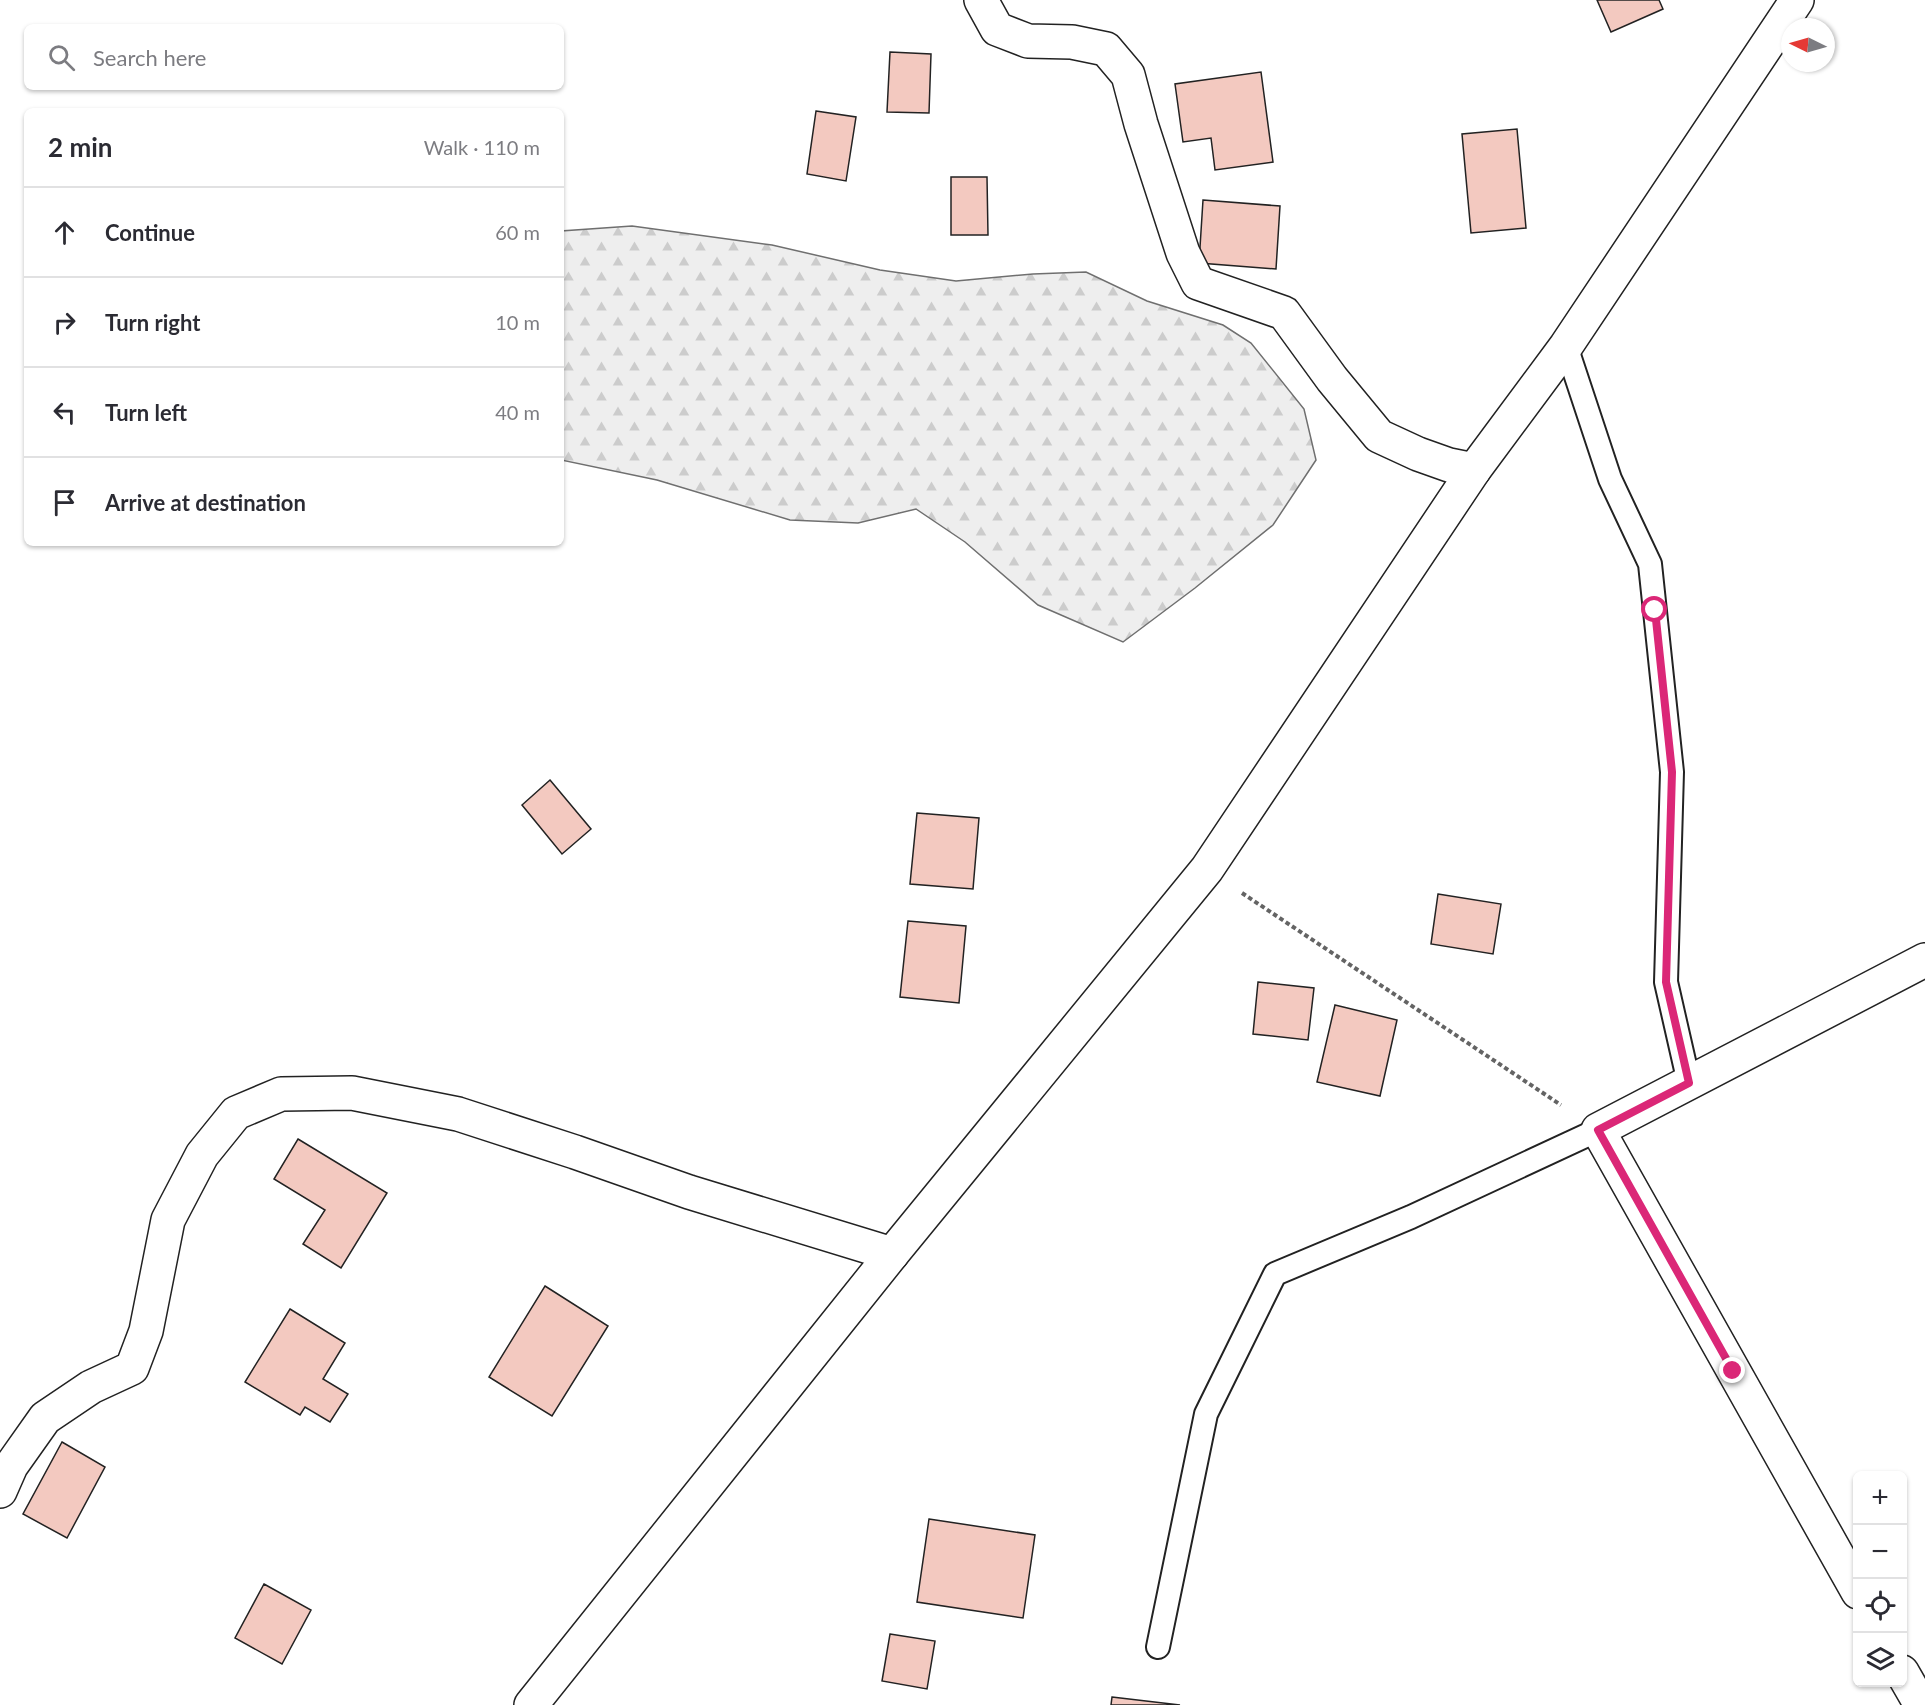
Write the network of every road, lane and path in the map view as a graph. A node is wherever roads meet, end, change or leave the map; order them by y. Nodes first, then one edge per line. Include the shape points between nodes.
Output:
1 (981, 0) edge
2 (1797, 0) edge
3 (1566, 346) junction
4 (1474, 471) junction
5 (1207, 869) junction
6 (1925, 960) edge
7 (1689, 1083) junction
8 (1598, 1130) junction
9 (892, 1254) junction
10 (0, 1491) edge
11 (1853, 1585) edge
12 (1158, 1647) dead end
13 (1907, 1681) edge
14 (531, 1705) edge
15 (1921, 1705) edge

1 - 4 main road via 997,29 1028,41 1072,42 1106,50 1128,75 1183,253 1198,283 1284,313 1379,436 1418,454
2 - 3 main road
3 - 4 main road
3 - 7 lane via 1610,479 1650,564 1672,772 1666,982
4 - 5 main road
5 - 8 path
5 - 9 main road
6 - 7 main road
7 - 8 main road
8 - 11 main road
8 - 12 lane via 1411,1217 1275,1274 1206,1414
9 - 10 main road via 458,1114 352,1093 281,1094 236,1113 202,1155 168,1220 146,1331 132,1368 91,1387 45,1418 10,1466
9 - 14 main road
13 - 15 main road

